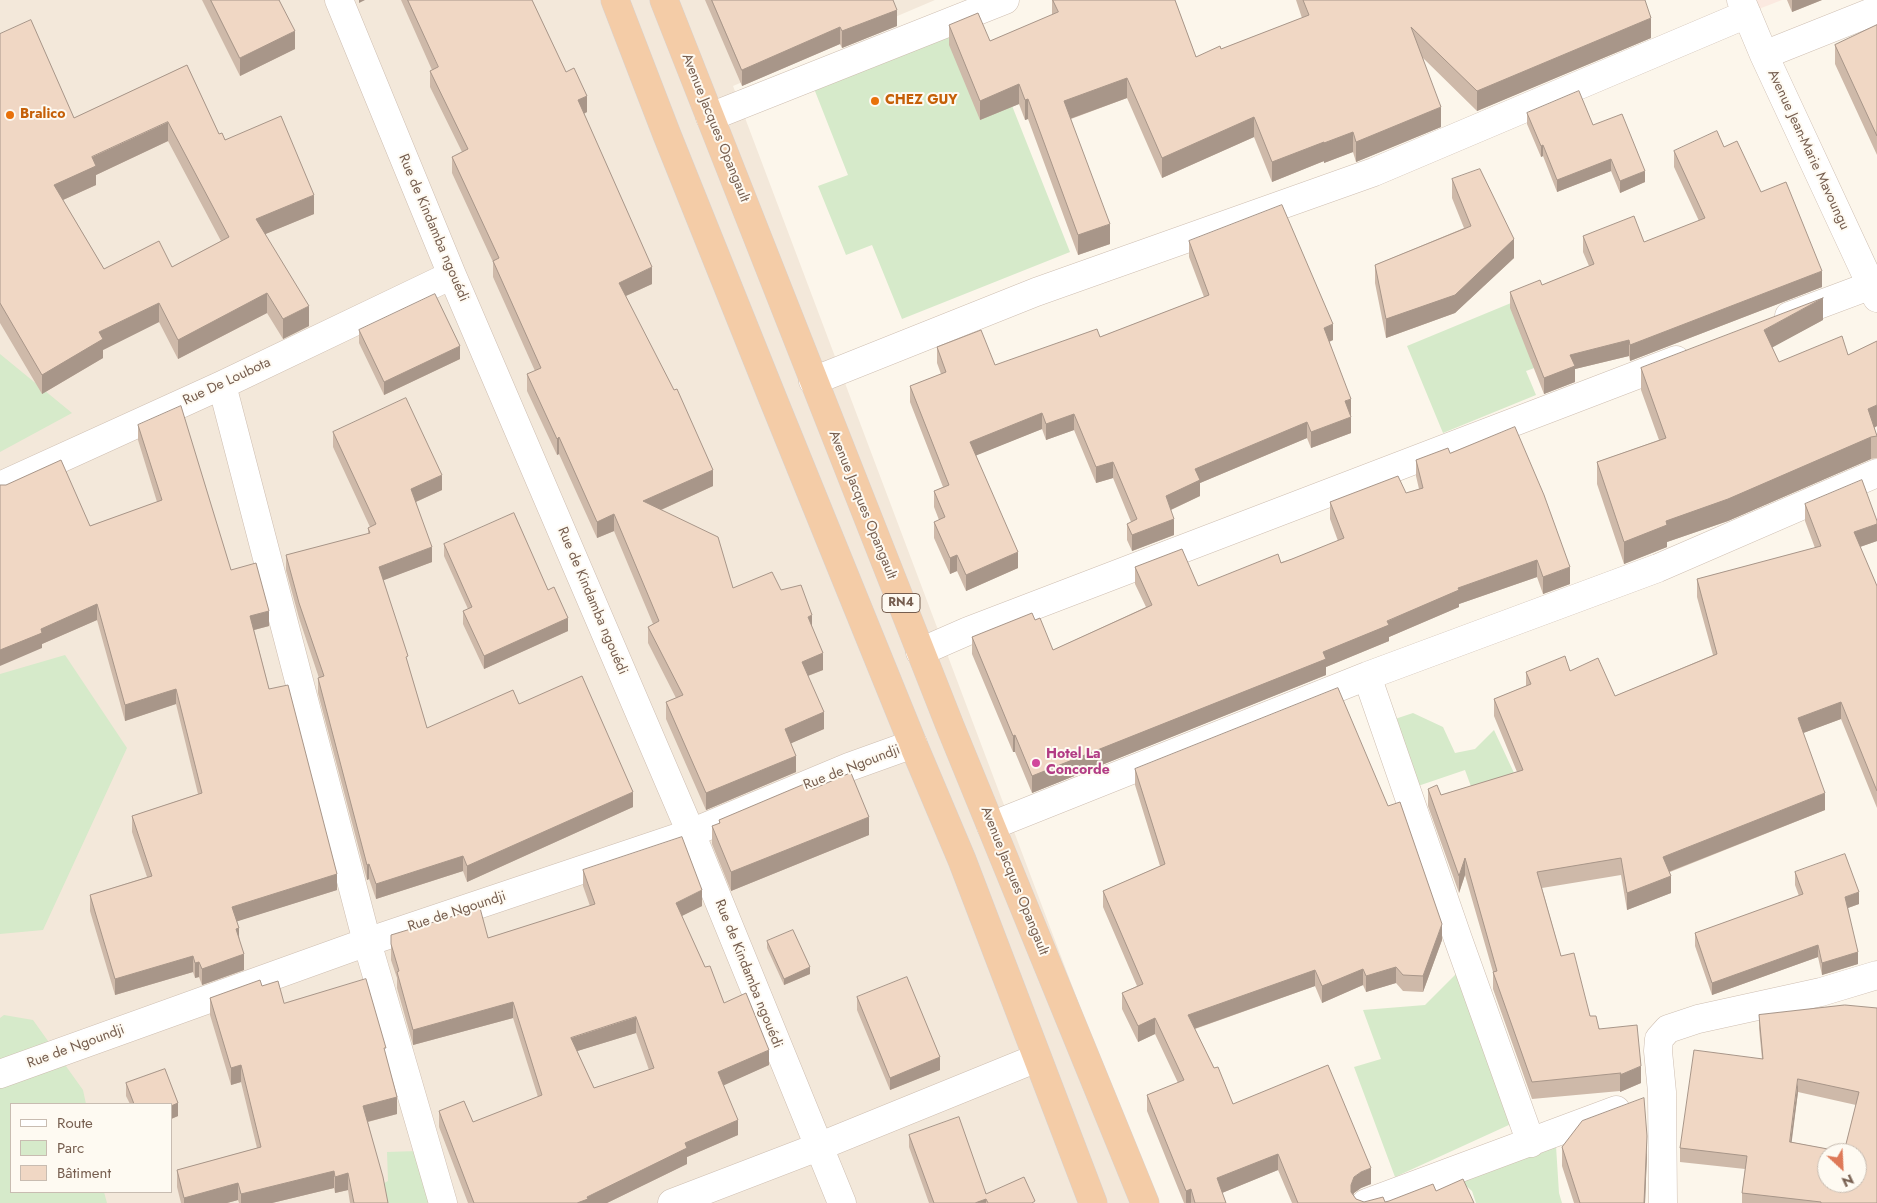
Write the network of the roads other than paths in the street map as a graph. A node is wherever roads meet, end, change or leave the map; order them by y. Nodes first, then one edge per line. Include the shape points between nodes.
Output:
1 (339, 0) edge
2 (616, 0) edge
3 (664, 0) edge
4 (1005, 0) edge
5 (1744, 7) edge
6 (1877, 10) edge
7 (1764, 55) junction
8 (710, 117) junction
9 (452, 275) junction
10 (1875, 289) edge
11 (1769, 324) edge
12 (1695, 353) edge
13 (813, 381) junction
14 (222, 385) junction
15 (1877, 473) edge
16 (0, 486) edge
17 (920, 652) junction
18 (1367, 676) junction
19 (912, 744) junction
20 (991, 826) junction
21 (691, 833) junction
22 (367, 942) junction
23 (1877, 975) edge
24 (1037, 1058) junction
25 (0, 1074) edge
26 (1662, 1092) junction
27 (1531, 1143) junction
28 (818, 1147) junction
29 (443, 1203) edge
30 (672, 1203) edge
31 (842, 1203) edge
32 (1093, 1203) edge
33 (1145, 1203) edge
34 (1366, 1203) edge
35 (1663, 1203) edge

1 - 9 street, Rue de Kindamba ngouédi
2 - 19 highway via 667,135
3 - 8 highway, Avenue Jacques Opangault / RN4
4 - 8 street
5 - 7 street, Avenue Jean-Marie Mavoungu
5 - 13 street via 1374,172 1036,292
6 - 7 street
7 - 10 street, Avenue Jean-Marie Mavoungu
8 - 13 highway, Avenue Jacques Opangault / RN4
9 - 14 street, Rue De Loubota
9 - 21 street, Rue de Kindamba ngouédi
10 - 11 street
12 - 17 street
13 - 17 highway, Avenue Jacques Opangault / RN4
14 - 16 street, Rue De Loubota
14 - 22 street
15 - 18 street via 1658,568
17 - 20 highway, Avenue Jacques Opangault / RN4
18 - 20 street
18 - 27 street
19 - 21 street, Rue de Ngoundji
19 - 24 highway via 962,860
20 - 33 highway, Avenue Jacques Opangault / RN4
21 - 22 street, Rue de Ngoundji
21 - 28 street, Rue de Kindamba ngouédi
22 - 25 street, Rue de Ngoundji
22 - 29 street
23 - 26 street via 1821,992 1698,1019 1668,1030 1660,1039 1658,1051
24 - 28 street
24 - 32 highway
26 - 27 street
26 - 35 street
27 - 34 street
28 - 30 street
28 - 31 street, Rue de Kindamba ngouédi

